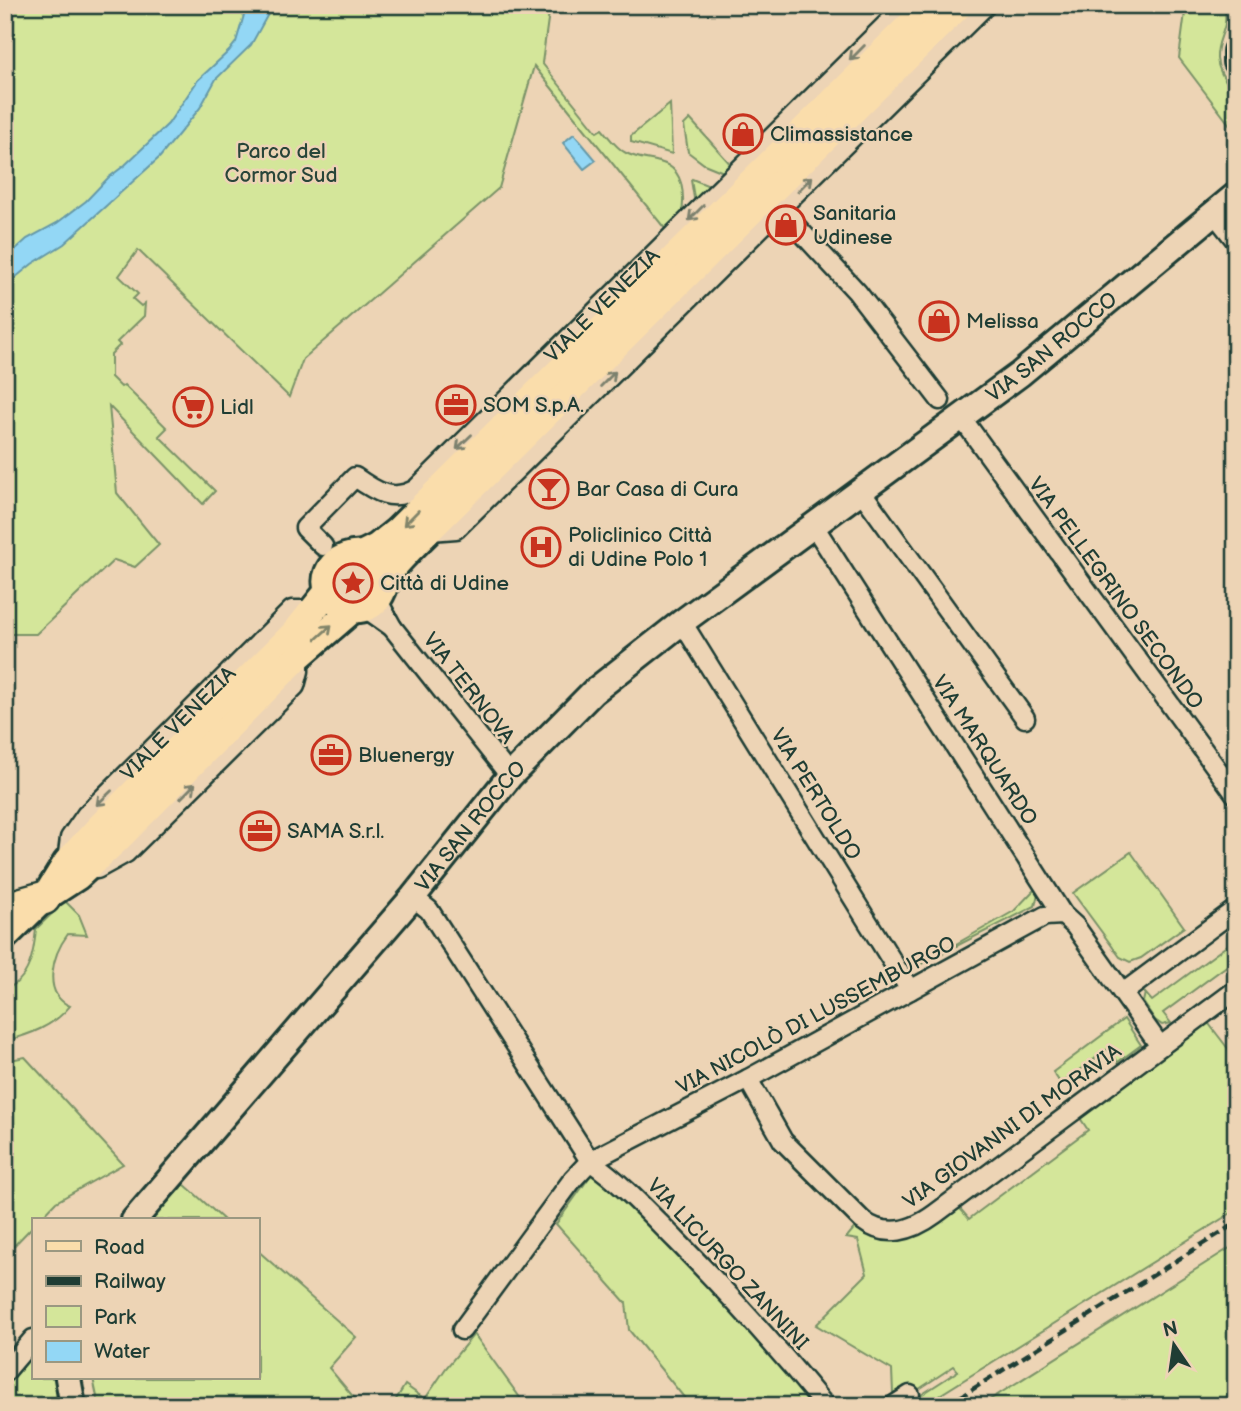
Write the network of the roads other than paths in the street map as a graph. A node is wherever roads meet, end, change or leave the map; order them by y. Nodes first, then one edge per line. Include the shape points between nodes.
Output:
1 (906, 5) edge
2 (930, 5) edge
3 (960, 5) edge
4 (986, 5) edge
5 (1236, 51) edge
6 (1236, 62) edge
7 (1236, 195) edge
8 (780, 209) junction
9 (1214, 213) junction
10 (1236, 241) edge
11 (940, 400) dead end
12 (961, 417) junction
13 (862, 491) junction
14 (814, 526) junction
15 (430, 531) junction
16 (334, 571) junction
17 (369, 600) junction
18 (682, 622) junction
19 (1025, 718) dead end
20 (510, 776) junction
21 (1232, 783) edge
22 (72, 869) junction
23 (413, 897) junction
24 (44, 898) junction
25 (5, 909) edge
26 (1236, 909) edge
27 (1063, 915) junction
28 (5, 936) edge
29 (910, 990) junction
30 (1236, 990) edge
31 (1123, 993) junction
32 (1160, 1046) junction
33 (748, 1079) junction
34 (590, 1161) junction
35 (136, 1218) edge
36 (463, 1330) dead end
37 (32, 1340) edge
38 (5, 1372) edge
39 (68, 1380) edge
40 (910, 1395) dead end
41 (73, 1406) edge
42 (825, 1406) edge
43 (892, 1406) edge

1 -> 16 street, VIALE VENEZIA via 416,489 379,494 355,477 305,528
2 -> 16 main road, VIALE VENEZIA via 397,531
3 - 15 main road, VIALE VENEZIA
8 -> 4 street, VIALE VENEZIA
5 - 6 street
7 - 9 street, VIA SAN ROCCO
8 - 11 street via 857,292
15 -> 8 street, VIALE VENEZIA via 456,529
9 - 10 street
9 - 12 street, VIA SAN ROCCO via 1039,359
12 - 13 street, VIA SAN ROCCO
12 - 21 street, VIA PELLEGRINO SECONDO
13 - 14 street, VIA SAN ROCCO
13 - 19 street
14 - 18 street, VIA SAN ROCCO
14 - 27 street, VIA MARQUARDO
15 - 17 main road, VIALE VENEZIA
16 - 17 main road, VIALE VENEZIA via 335,601
16 - 17 main road, VIALE VENEZIA via 378,565 383,577
16 -> 22 main road, VIALE VENEZIA via 100,825
17 - 20 street, VIA TERNOVA
22 -> 17 main road, VIALE VENEZIA via 115,842 299,656
18 - 20 street, VIA SAN ROCCO via 593,692
18 - 29 street, VIA PERTOLDO
20 - 23 street, VIA SAN ROCCO
22 - 24 main road, VIALE VENEZIA
23 - 34 street, VIA LICURGO ZANNINI via 429,910
23 - 35 street, VIA SAN ROCCO
24 - 25 highway
24 - 28 main road, VIALE VENEZIA
26 - 31 street
27 - 29 street, VIA NICOLÒ DI LUSSEMBURGO via 1045,916
27 - 31 street, VIA MARQUARDO
29 - 33 street, VIA NICOLÒ DI LUSSEMBURGO
30 - 32 street
31 - 32 street
32 - 33 street, VIA GIOVANNI DI MORAVIA via 935,1214 899,1232 877,1230 858,1217 783,1141
33 - 34 street, VIA NICOLÒ DI LUSSEMBURGO
34 - 36 street
34 - 42 street, VIA LICURGO ZANNINI via 616,1179 689,1253
37 - 38 street
39 - 41 street
40 - 43 street

